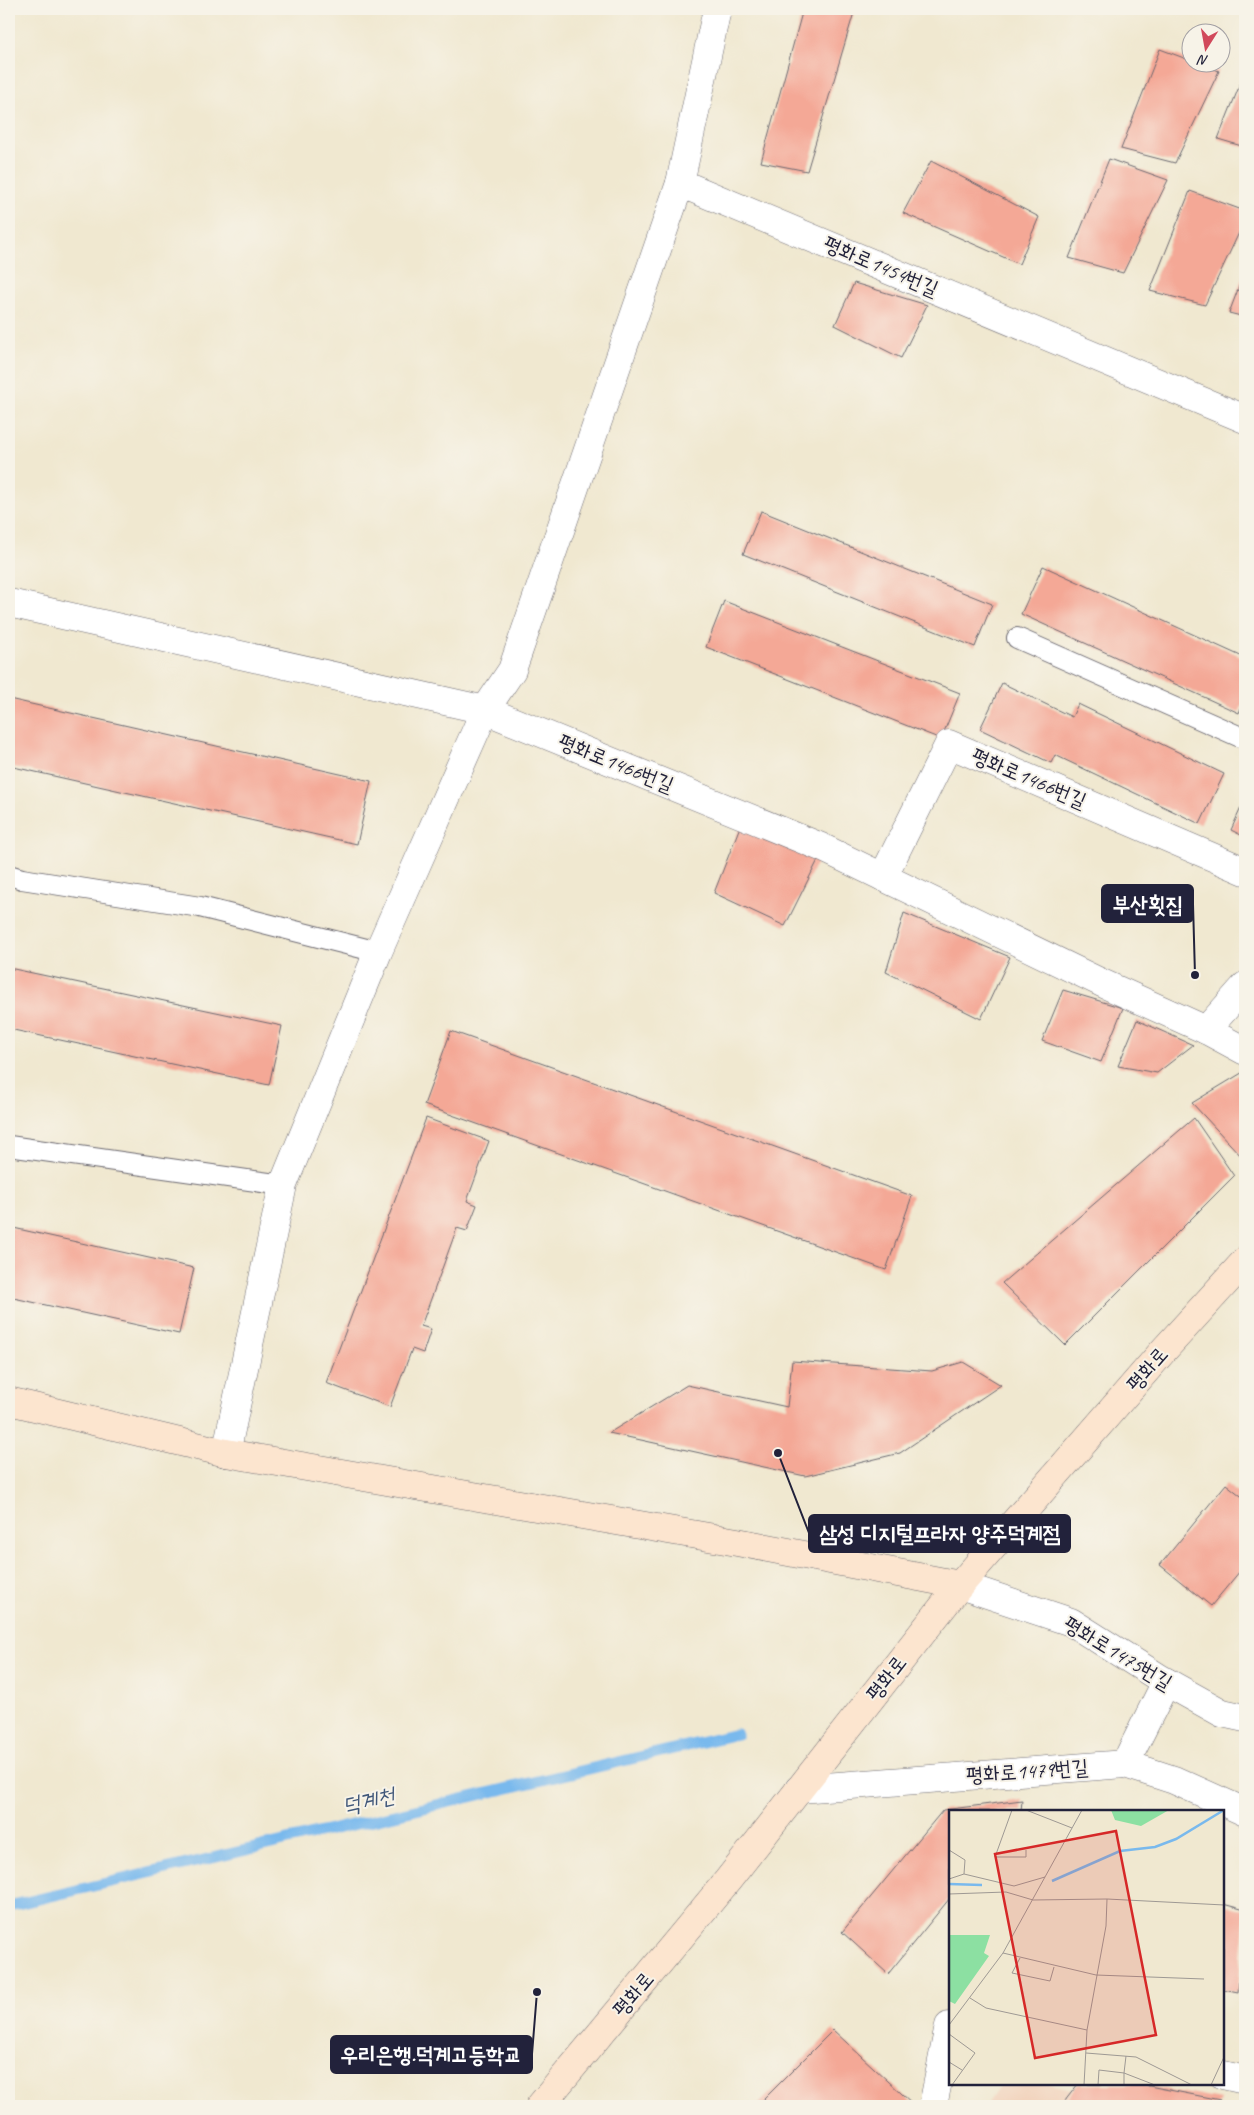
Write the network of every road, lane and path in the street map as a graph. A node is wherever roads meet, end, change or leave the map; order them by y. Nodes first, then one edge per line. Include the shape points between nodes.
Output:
1 (717, 9) edge
2 (680, 183) junction
3 (1245, 419) edge
4 (9, 603) edge
5 (1017, 638) dead end
6 (486, 710) junction
7 (1245, 739) edge
8 (1245, 871) edge
9 (9, 875) edge
10 (883, 877) junction
11 (378, 952) junction
12 (1245, 986) edge
13 (1206, 1030) junction
14 (1245, 1051) edge
15 (9, 1146) edge
16 (283, 1185) junction
17 (1245, 1261) edge
18 (9, 1401) edge
19 (226, 1453) junction
20 (960, 1585) junction
21 (1166, 1682) junction
22 (1245, 1718) edge
23 (1125, 1764) junction
24 (799, 1789) junction
25 (1245, 1812) edge
26 (949, 2026) edge
27 (1224, 2075) edge
28 (1245, 2080) edge
29 (934, 2101) dead end
30 (540, 2106) edge

1 - 2 street
2 - 3 street, 평화로1454번길
2 - 6 street via 512,670
4 - 6 street, 평화로1466번길
5 - 7 lane
6 - 10 street, 평화로1466번길 via 821,847
6 - 11 street
8 - 10 street, 평화로1466번길 via 949,744
9 - 11 lane via 200,907
10 - 13 street, 평화로1466번길 via 1102,984
11 - 16 street
12 - 13 street
13 - 14 street, 평화로1466번길
15 - 16 lane
16 - 19 street
17 - 20 main road, 평화로
18 - 19 main road
19 - 20 main road via 737,1542
20 - 21 street, 평화로1475번길 via 1071,1622
20 - 24 main road, 평화로
21 - 22 street, 평화로1475번길 via 1222,1713
21 - 23 street
23 - 24 street, 평화로1479번길
23 - 25 street, 평화로1479번길 via 1174,1780
24 - 30 main road, 평화로 via 728,1880
26 - 29 street
27 - 28 street

